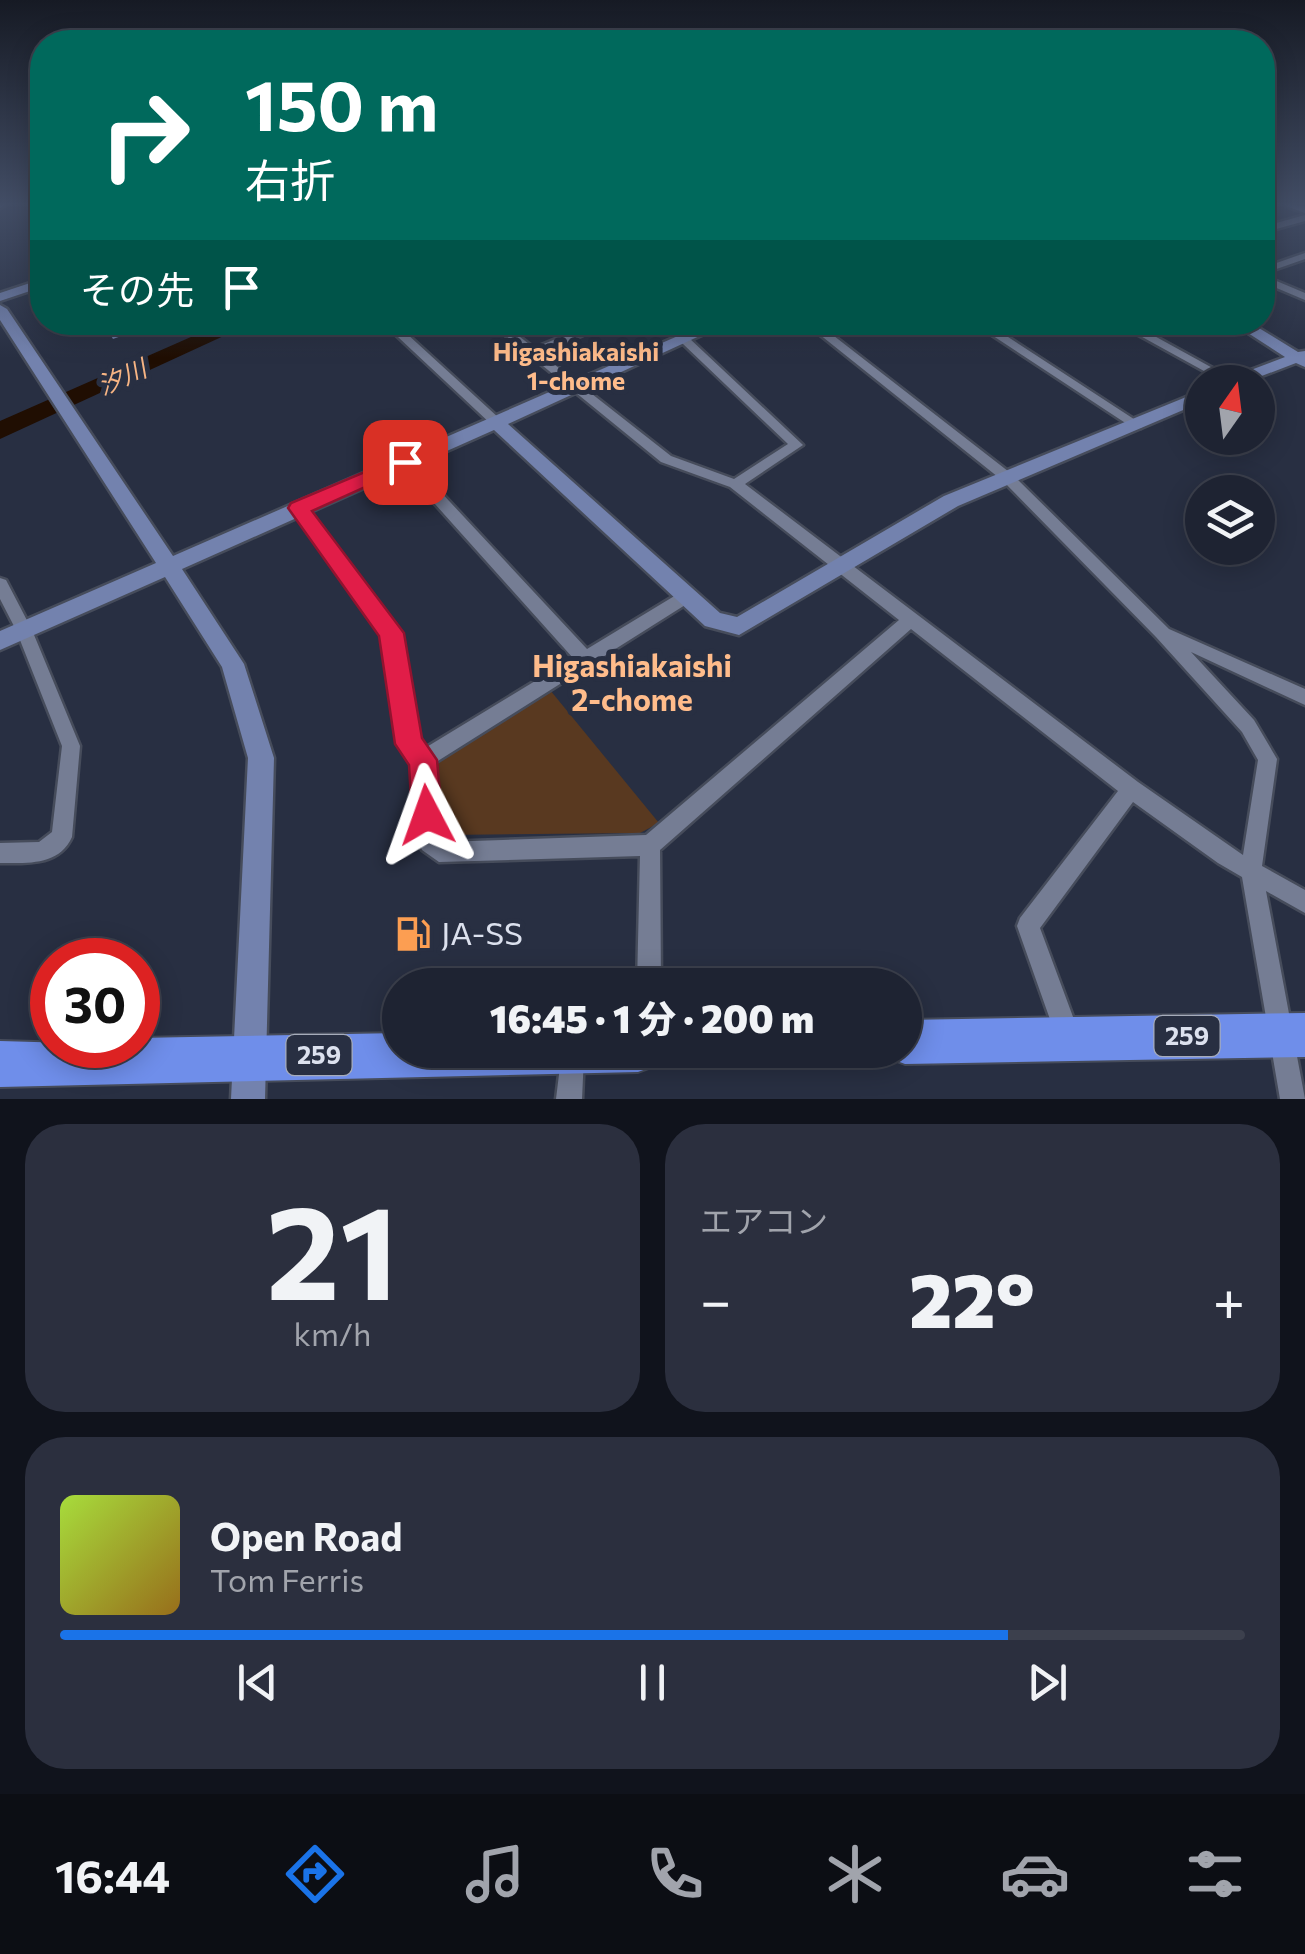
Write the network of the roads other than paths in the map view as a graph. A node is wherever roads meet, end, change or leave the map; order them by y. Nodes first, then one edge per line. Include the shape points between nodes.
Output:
1 (1305, 256) edge
2 (1275, 266) edge
3 (1275, 284) edge
4 (30, 286) edge
5 (0, 297) edge
6 (1305, 297) edge
7 (0, 309) edge
8 (402, 335) edge
9 (511, 335) edge
10 (572, 335) edge
11 (679, 335) edge
12 (695, 335) edge
13 (826, 335) edge
14 (996, 335) edge
15 (1144, 335) edge
16 (1262, 335) edge
17 (684, 340) junction
18 (533, 352) junction
19 (1302, 357) edge
20 (1200, 365) edge
21 (1275, 367) edge
22 (576, 387) junction
23 (1185, 404) edge
24 (496, 422) junction
25 (1137, 426) junction
26 (405, 462) junction
27 (1008, 478) junction
28 (735, 484) junction
29 (298, 508) junction
30 (842, 565) junction
31 (166, 566) junction
32 (0, 584) edge
33 (687, 596) junction
34 (911, 619) junction
35 (24, 630) junction
36 (1162, 632) junction
37 (0, 641) edge
38 (586, 659) junction
39 (1305, 698) edge
40 (423, 760) junction
41 (1131, 788) junction
42 (650, 845) junction
43 (0, 854) edge
44 (1251, 870) junction
45 (1305, 902) edge
46 (649, 968) edge
47 (1294, 1036) edge
48 (1068, 1038) junction
49 (922, 1042) edge
50 (0, 1064) edge
51 (382, 1067) edge
52 (571, 1068) edge
53 (250, 1078) edge
54 (569, 1099) edge
55 (1293, 1099) edge

1 - 2 street
3 - 6 street
4 - 5 street
7 - 31 street
8 - 24 street
9 - 18 street
10 - 18 street
11 - 17 street
12 - 17 street
13 - 27 street
14 - 25 street
15 - 20 street
16 - 19 street
17 - 22 street
17 - 28 street via 796,445
18 - 22 street
19 - 21 street
22 - 24 street
22 - 28 street via 666,459
23 - 25 street
24 - 26 street
24 - 33 street
25 - 27 street
26 - 29 street
26 - 38 street
27 - 30 street via 951,502
27 - 36 street
28 - 30 street
29 - 31 street
29 - 40 street via 392,633 409,744
30 - 33 street via 738,626 713,620
30 - 34 street
31 - 35 street
31 - 53 street via 233,664 260,758
32 - 35 street
33 - 38 street
34 - 41 street
34 - 42 street
35 - 37 street
35 - 43 street via 71,746 62,837 43,852
36 - 39 street
36 - 44 street via 1248,726 1268,759
38 - 40 street
40 - 42 street via 429,843 440,852
41 - 44 street
41 - 48 street via 1028,926
42 - 46 street
44 - 45 street
44 - 47 street
47 - 48 highway, 259
47 - 55 street
48 - 49 highway, 259
50 - 53 highway, 259
51 - 53 highway, 259
52 - 54 street

